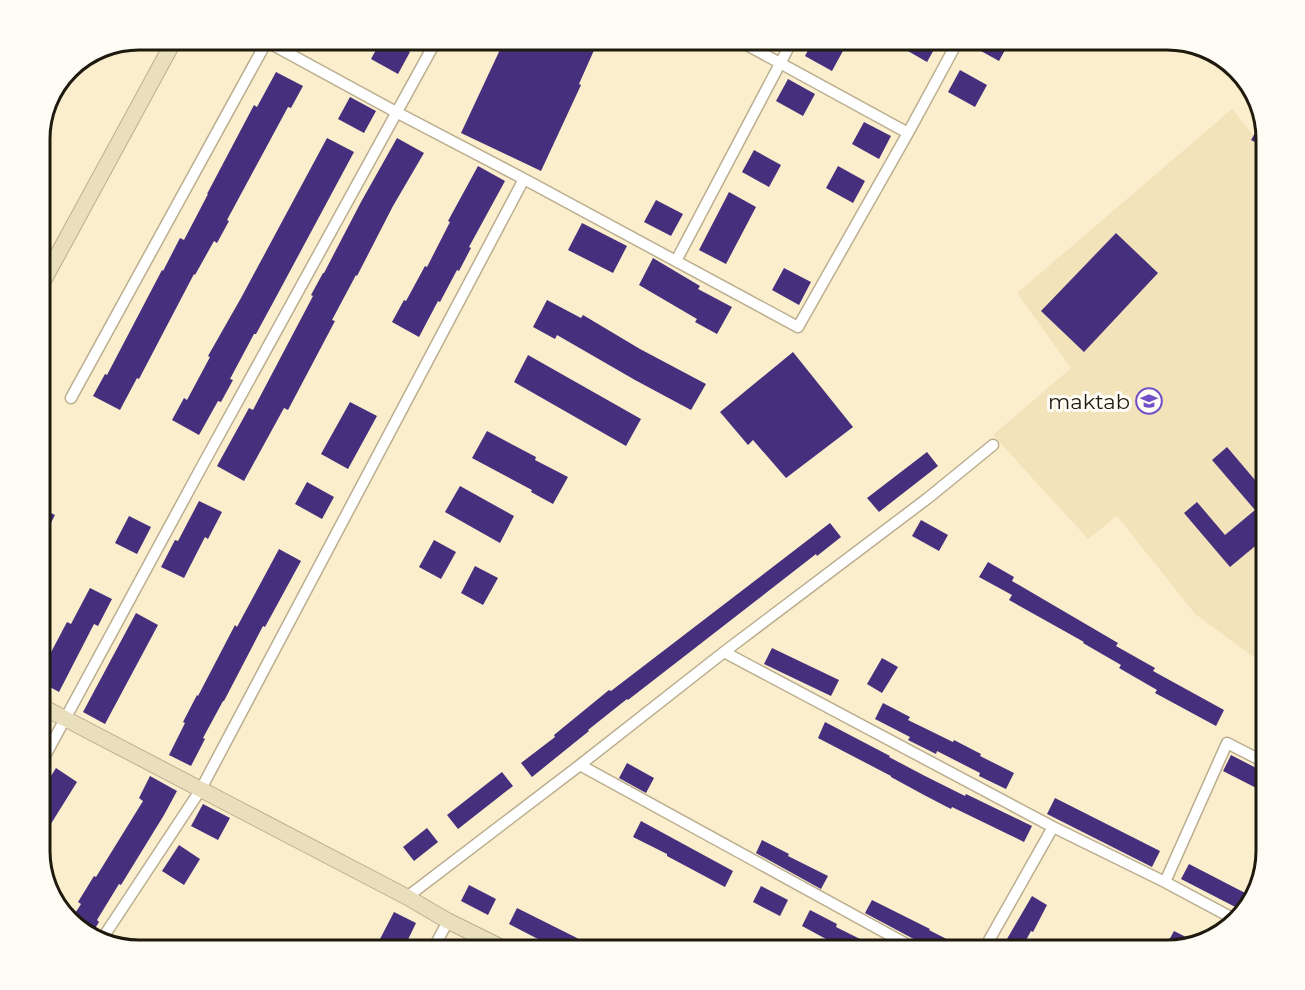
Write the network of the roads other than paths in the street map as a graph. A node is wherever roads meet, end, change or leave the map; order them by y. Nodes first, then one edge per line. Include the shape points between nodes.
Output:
1 (169, 50) edge
2 (261, 50) edge
3 (284, 50) edge
4 (431, 50) edge
5 (756, 50) edge
6 (787, 50) edge
7 (953, 50) edge
8 (780, 63) junction
9 (396, 112) junction
10 (908, 133) junction
11 (524, 179) junction
12 (676, 261) junction
13 (50, 269) edge
14 (71, 398) dead end
15 (993, 445) dead end
16 (724, 651) junction
17 (50, 710) edge
18 (66, 718) junction
19 (50, 746) edge
20 (1256, 758) edge
21 (580, 765) junction
22 (201, 789) junction
23 (1053, 827) junction
24 (1165, 882) junction
25 (407, 897) junction
26 (1227, 916) edge
27 (448, 921) junction
28 (105, 934) edge
29 (438, 940) edge
30 (487, 940) edge
31 (899, 940) edge
32 (989, 940) edge

1 - 13 street
2 - 14 street
3 - 9 street
4 - 9 street
5 - 8 street
6 - 8 street
7 - 10 street
8 - 10 street
8 - 12 street
9 - 11 street
9 - 18 street
10 - 12 street via 798,327
11 - 12 street
11 - 22 street
15 - 16 street
16 - 21 street
16 - 23 street
17 - 18 street
18 - 19 street
18 - 22 street
20 - 24 street via 1227,743
21 - 25 street
21 - 31 street
22 - 25 street
22 - 28 street
23 - 24 street
23 - 32 street
24 - 26 street
25 - 27 street
27 - 29 street
27 - 30 street

